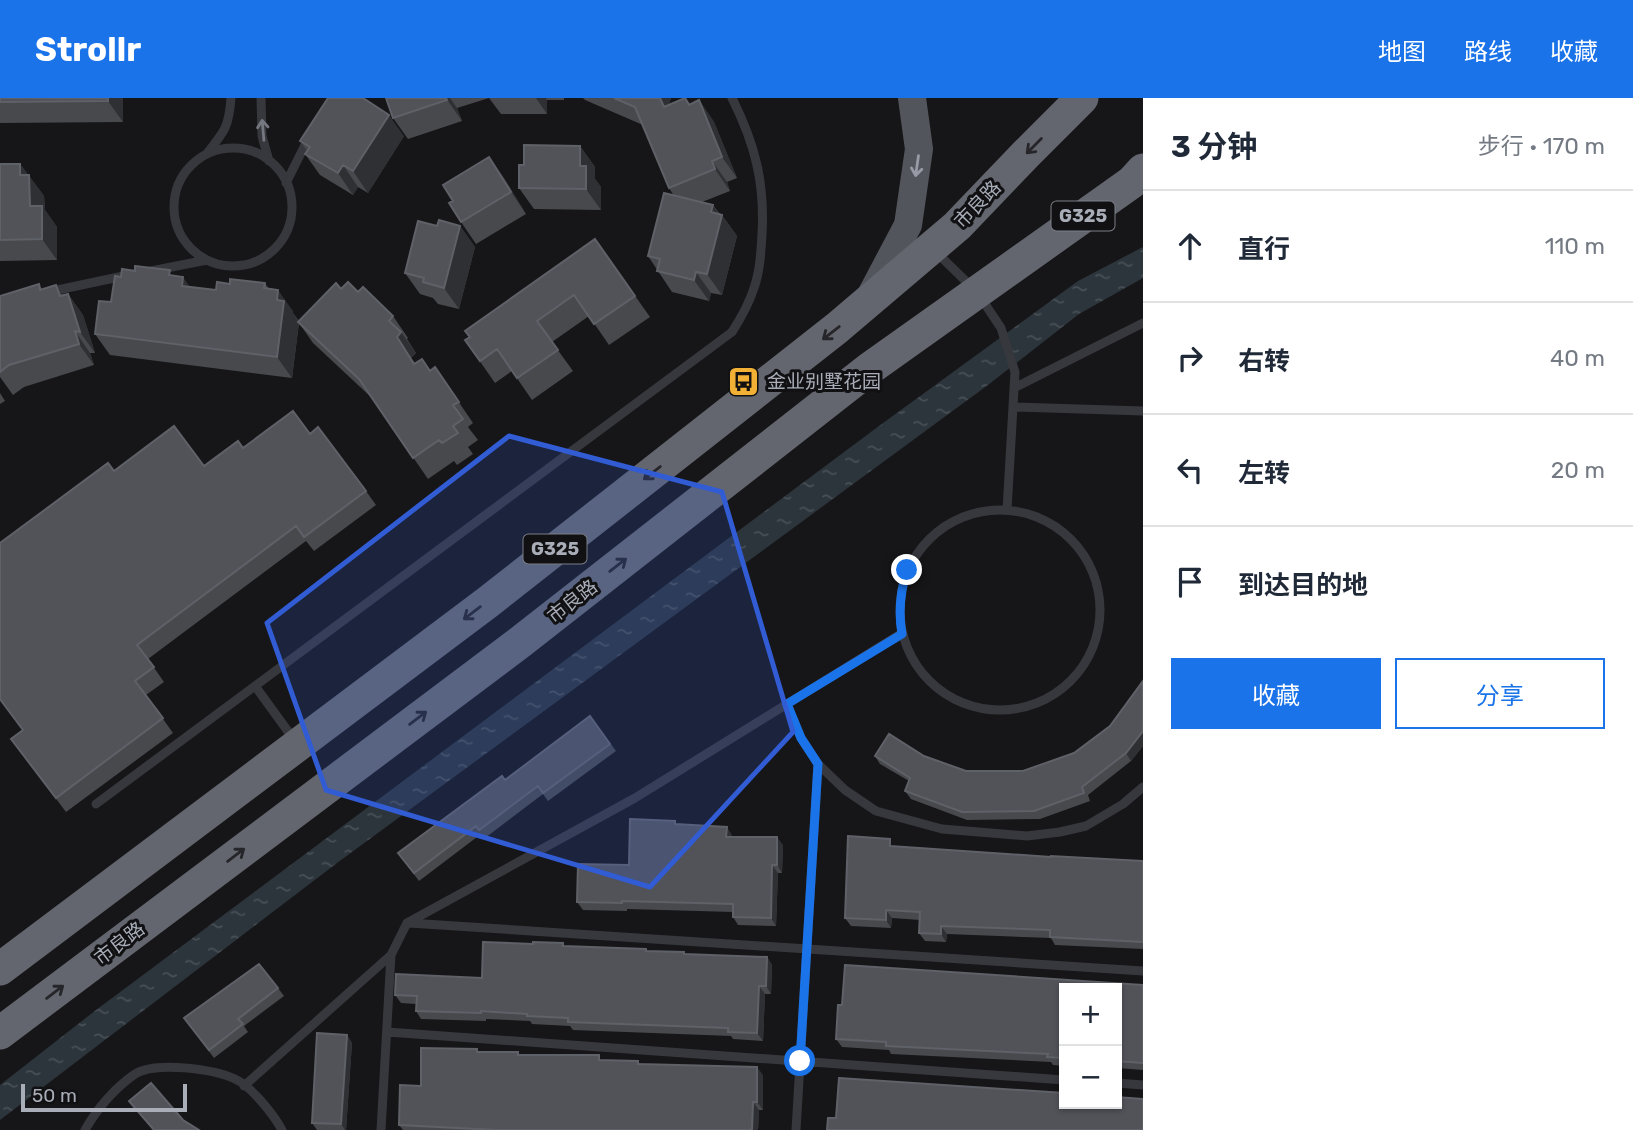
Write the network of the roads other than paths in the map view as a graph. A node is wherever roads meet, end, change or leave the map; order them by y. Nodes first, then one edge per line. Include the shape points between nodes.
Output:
1 (231, 98) edge
2 (261, 98) edge
3 (732, 98) edge
4 (912, 98) edge
5 (1082, 98) edge
6 (317, 123) edge
7 (206, 154) junction
8 (269, 161) junction
9 (1143, 170) edge
10 (286, 183) junction
11 (1143, 194) edge
12 (932, 248) junction
13 (207, 260) junction
14 (1021, 260) junction
15 (977, 292) junction
16 (34, 297) edge
17 (865, 305) junction
18 (1143, 323) edge
19 (1014, 388) junction
20 (1013, 407) junction
21 (1143, 411) edge
22 (1007, 510) junction
23 (902, 634) junction
24 (255, 686) junction
25 (787, 704) junction
26 (298, 744) junction
27 (818, 764) junction
28 (1143, 787) edge
29 (96, 804) dead end
30 (407, 923) junction
31 (807, 949) junction
32 (391, 955) junction
33 (0, 968) edge
34 (1143, 971) edge
35 (387, 1032) junction
36 (0, 1033) edge
37 (800, 1061) junction
38 (1059, 1080) edge
39 (1122, 1083) edge
40 (1143, 1085) edge
41 (244, 1086) junction
42 (85, 1130) edge
43 (282, 1130) edge
44 (381, 1130) edge
45 (796, 1130) edge

1 - 7 lane via 223,134
8 -> 2 lane via 262,136
3 - 24 lane via 760,173 763,209 755,286 732,332
4 -> 17 main road via 919,149 908,225
5 -> 12 highway, 市良路 / G325
6 - 10 lane
7 - 8 lane via 246,149
7 - 13 lane via 178,183 174,213 184,241
8 - 10 lane
9 - 14 highway, 市良路 / G325
10 - 13 lane via 292,208 277,246 245,264
11 - 14 main road, G325
12 - 15 lane
12 - 17 highway, 市良路 / G325
13 - 16 lane
14 - 15 highway, 市良路 / G325
15 - 19 lane via 1001,328 1015,372
36 -> 15 highway, 市良路 / G325 via 519,643 869,369
17 -> 26 highway, 市良路 / G325 via 488,602
18 - 19 lane
19 - 20 lane
20 - 21 lane
20 - 22 lane
22 - 23 lane via 959,518 928,539 907,570 902,588
22 - 23 lane via 1033,515 1066,534 1079,547 1097,580 1101,599 1098,636 1081,670 1036,704 1018,709 980,708 962,703 930,682
23 - 25 lane
24 - 26 lane
24 - 29 lane
25 - 27 lane
25 - 30 lane via 635,798
26 - 33 highway, 市良路 / G325
27 - 28 lane via 876,811 942,829 1027,836 1086,826
27 - 31 lane
30 - 31 lane
30 - 32 lane
31 - 34 lane
31 - 37 lane
32 - 35 lane
32 - 41 lane
35 - 37 lane
35 - 44 lane
37 - 38 lane
37 - 45 lane
39 - 40 lane
41 - 42 lane via 236,1079 199,1070 153,1067 136,1073 112,1094
41 - 43 lane

